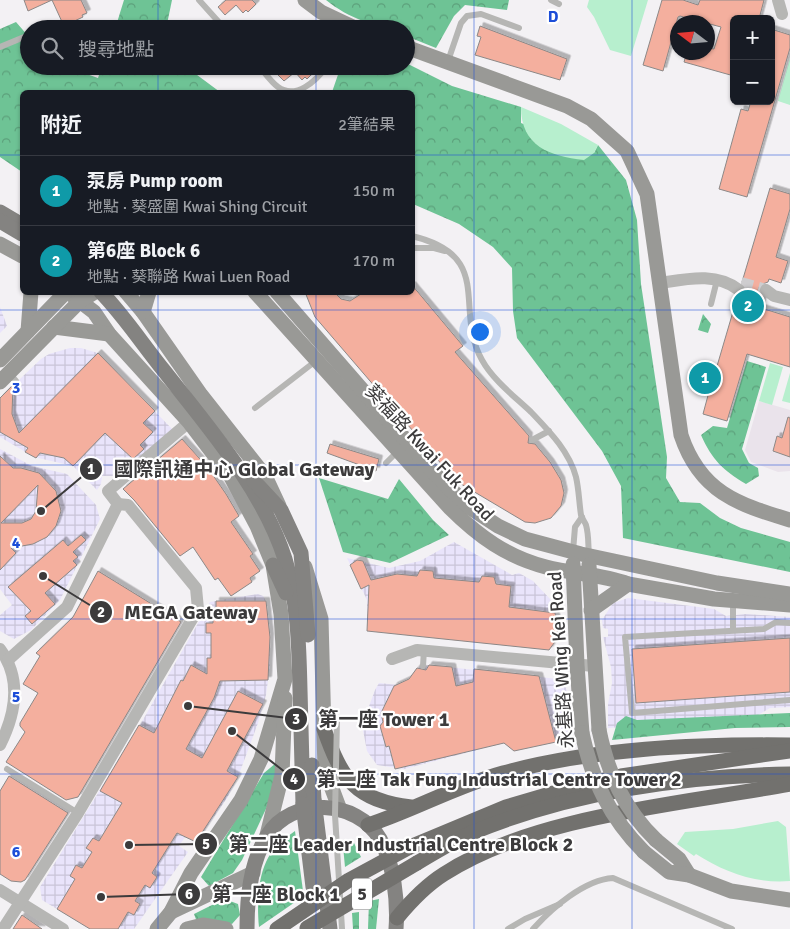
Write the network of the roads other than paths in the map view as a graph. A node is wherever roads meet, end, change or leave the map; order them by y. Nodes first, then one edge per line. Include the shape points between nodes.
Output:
1 (199, 0) edge
2 (305, 0) edge
3 (551, 0) edge
4 (778, 0) edge
5 (559, 4) dead end
6 (782, 14) dead end
7 (217, 20) edge
8 (337, 20) edge
9 (519, 28) dead end
10 (20, 39) edge
11 (0, 47) edge
12 (415, 50) edge
13 (448, 62) junction
14 (267, 75) edge
15 (318, 75) edge
16 (284, 90) edge
17 (302, 90) edge
18 (0, 212) edge
19 (0, 222) edge
20 (20, 225) edge
21 (20, 226) edge
22 (0, 227) edge
23 (20, 233) edge
24 (415, 237) edge
25 (20, 240) edge
26 (0, 244) edge
27 (415, 248) edge
28 (446, 251) junction
29 (20, 255) edge
30 (717, 280) junction
31 (660, 283) junction
32 (738, 286) tunnel mouth
33 (30, 295) edge
34 (72, 295) edge
35 (104, 295) edge
36 (114, 295) edge
37 (129, 295) edge
38 (149, 295) edge
39 (258, 295) edge
40 (280, 295) edge
41 (768, 295) tunnel mouth
42 (790, 300) edge
43 (710, 304) dead end
44 (143, 312) junction
45 (54, 327) junction
46 (28, 331) junction
47 (109, 334) junction
48 (0, 360) edge
49 (317, 360) junction
50 (167, 369) junction
51 (8, 379) edge
52 (255, 408) dead end
53 (189, 422) junction
54 (549, 431) junction
55 (532, 440) dead end
56 (398, 450) junction
57 (386, 463) dead end
58 (118, 504) junction
59 (281, 510) junction
60 (582, 517) junction
61 (790, 520) edge
62 (573, 552) junction
63 (301, 553) junction
64 (589, 556) junction
65 (273, 565) junction
66 (573, 572) junction
67 (590, 574) junction
68 (628, 584) junction
69 (790, 594) edge
70 (733, 600) junction
71 (790, 605) edge
72 (591, 610) junction
73 (301, 611) junction
74 (790, 623) edge
75 (733, 630) junction
76 (0, 649) edge
77 (424, 650) junction
78 (392, 659) dead end
79 (8, 660) junction
80 (577, 665) junction
81 (423, 666) dead end
82 (594, 666) junction
83 (285, 679) junction
84 (790, 700) edge
85 (337, 719) dead end
86 (324, 729) junction
87 (0, 745) edge
88 (790, 745) edge
89 (790, 751) edge
90 (7, 770) dead end
91 (790, 774) edge
92 (790, 784) edge
93 (308, 802) junction
94 (411, 807) junction
95 (340, 810) junction
96 (78, 813) junction
97 (368, 825) junction
98 (267, 835) junction
99 (253, 873) junction
100 (689, 875) junction
101 (0, 890) edge
102 (790, 900) edge
103 (563, 903) junction
104 (21, 904) junction
105 (171, 912) junction
106 (396, 923) edge
107 (3, 929) edge
108 (63, 929) edge
109 (156, 929) edge
110 (187, 929) edge
111 (226, 929) edge
112 (247, 929) edge
113 (277, 929) edge
114 (306, 929) edge
115 (321, 929) edge
116 (330, 929) edge
117 (342, 929) edge
118 (508, 929) edge
119 (533, 929) edge
120 (732, 929) edge

1 - 7 lane
2 - 8 main road
3 - 5 lane
4 - 6 street
9 - 13 lane via 481,14 467,16
10 - 11 lane
12 - 13 main road
13 - 31 main road via 567,106 590,119 626,151 647,194
14 - 16 lane
15 - 17 lane
18 - 20 main road
19 - 21 main road
19 - 23 main road, bridge
22 - 25 main road
24 - 28 lane, 永基路 Wing Kei Road via 434,241
26 - 29 main road
27 - 28 lane
28 - 54 lane, 永基路 Wing Kei Road via 462,267 468,283 475,345 490,372
30 - 31 street via 700,278
30 - 32 street
30 - 43 lane
31 - 61 main road via 681,435 686,450 705,477 727,496 748,508
33 - 46 main road
34 - 45 main road
34 - 46 main road
34 - 47 main road via 94,312
35 - 50 main road
36 - 50 main road
37 - 44 main road
38 - 44 main road
39 - 49 main road, 葵福路 Kwai Fuk Road
40 - 62 main road, 葵福路 Kwai Fuk Road via 458,498 512,533
41 - 42 street
44 - 59 main road via 201,395 265,476
45 - 47 main road
45 - 51 main road
46 - 48 main road
47 - 53 main road
49 - 52 lane
49 - 56 main road, 葵福路 Kwai Fuk Road
50 - 59 main road via 204,410 256,484
50 - 73 main road via 240,471 269,519 286,560
53 - 58 street via 108,491
53 - 65 main road via 230,477 257,526
54 - 55 lane
54 - 60 lane, 永基路 Wing Kei Road via 560,444 576,476
56 - 57 lane
56 - 66 main road, 葵福路 Kwai Fuk Road via 450,508 489,543 518,558
58 - 79 street via 66,607
58 - 96 street via 128,504 196,588 198,609
59 - 63 main road
60 - 62 lane, 永基路 Wing Kei Road via 575,527
60 - 64 lane, 永基路 Wing Kei Road
62 - 64 main road, 葵福路 Kwai Fuk Road
62 - 66 main road, 永基路 Wing Kei Road
63 - 73 main road
63 - 86 main road via 321,619
64 - 67 main road, 永基路 Wing Kei Road
64 - 69 main road, 葵福路 Kwai Fuk Road via 717,583
65 - 73 main road
65 - 83 main road
66 - 67 main road, 葵福路 Kwai Fuk Road
66 - 80 main road, 永基路 Wing Kei Road
67 - 68 main road, 葵福路 Kwai Fuk Road
67 - 72 main road, 永基路 Wing Kei Road
68 - 70 main road, 葵福路 Kwai Fuk Road
68 - 72 main road
70 - 71 main road, 葵福路 Kwai Fuk Road
70 - 75 lane
72 - 82 main road, 永基路 Wing Kei Road
73 - 93 main road
73 - 93 main road via 298,640 300,725
74 - 75 lane via 776,622 764,629
75 - 84 lane via 625,637 632,713
76 - 79 street
77 - 78 street
77 - 80 street
77 - 81 lane
79 - 87 street via 15,695 10,722
80 - 82 street
80 - 100 main road, 永基路 Wing Kei Road, bridge via 582,733 598,788 620,825 644,852 669,872
82 - 100 main road, 永基路 Wing Kei Road, bridge via 599,730 613,780 633,816 679,859
83 - 98 main road via 282,775
83 - 105 main road via 252,781 191,873
85 - 117 lane, bridge via 335,815
86 - 94 highway via 354,787 381,802
86 - 95 main road via 325,770
88 - 94 highway via 722,744 590,755 501,774
89 - 113 highway, 5, bridge via 621,776 506,807 410,847 349,880
90 - 96 lane
91 - 114 highway, 5, bridge via 668,782 565,803 512,818 473,832 357,896
92 - 106 highway via 607,816 509,843 443,875 416,896
93 - 115 main road, bridge via 313,887
93 - 116 main road, bridge
94 - 97 highway
95 - 97 main road
95 - 98 main road via 309,807 278,823
96 - 104 street
97 - 106 main road via 380,839 388,861
98 - 99 main road
99 - 105 main road
99 - 112 main road
100 - 102 main road, 永基路 Wing Kei Road via 731,891
101 - 104 street
103 - 118 lane
103 - 119 lane
103 - 120 lane via 586,884 612,878
104 - 107 street
104 - 108 street
105 - 109 main road
110 - 111 main road via 203,925

